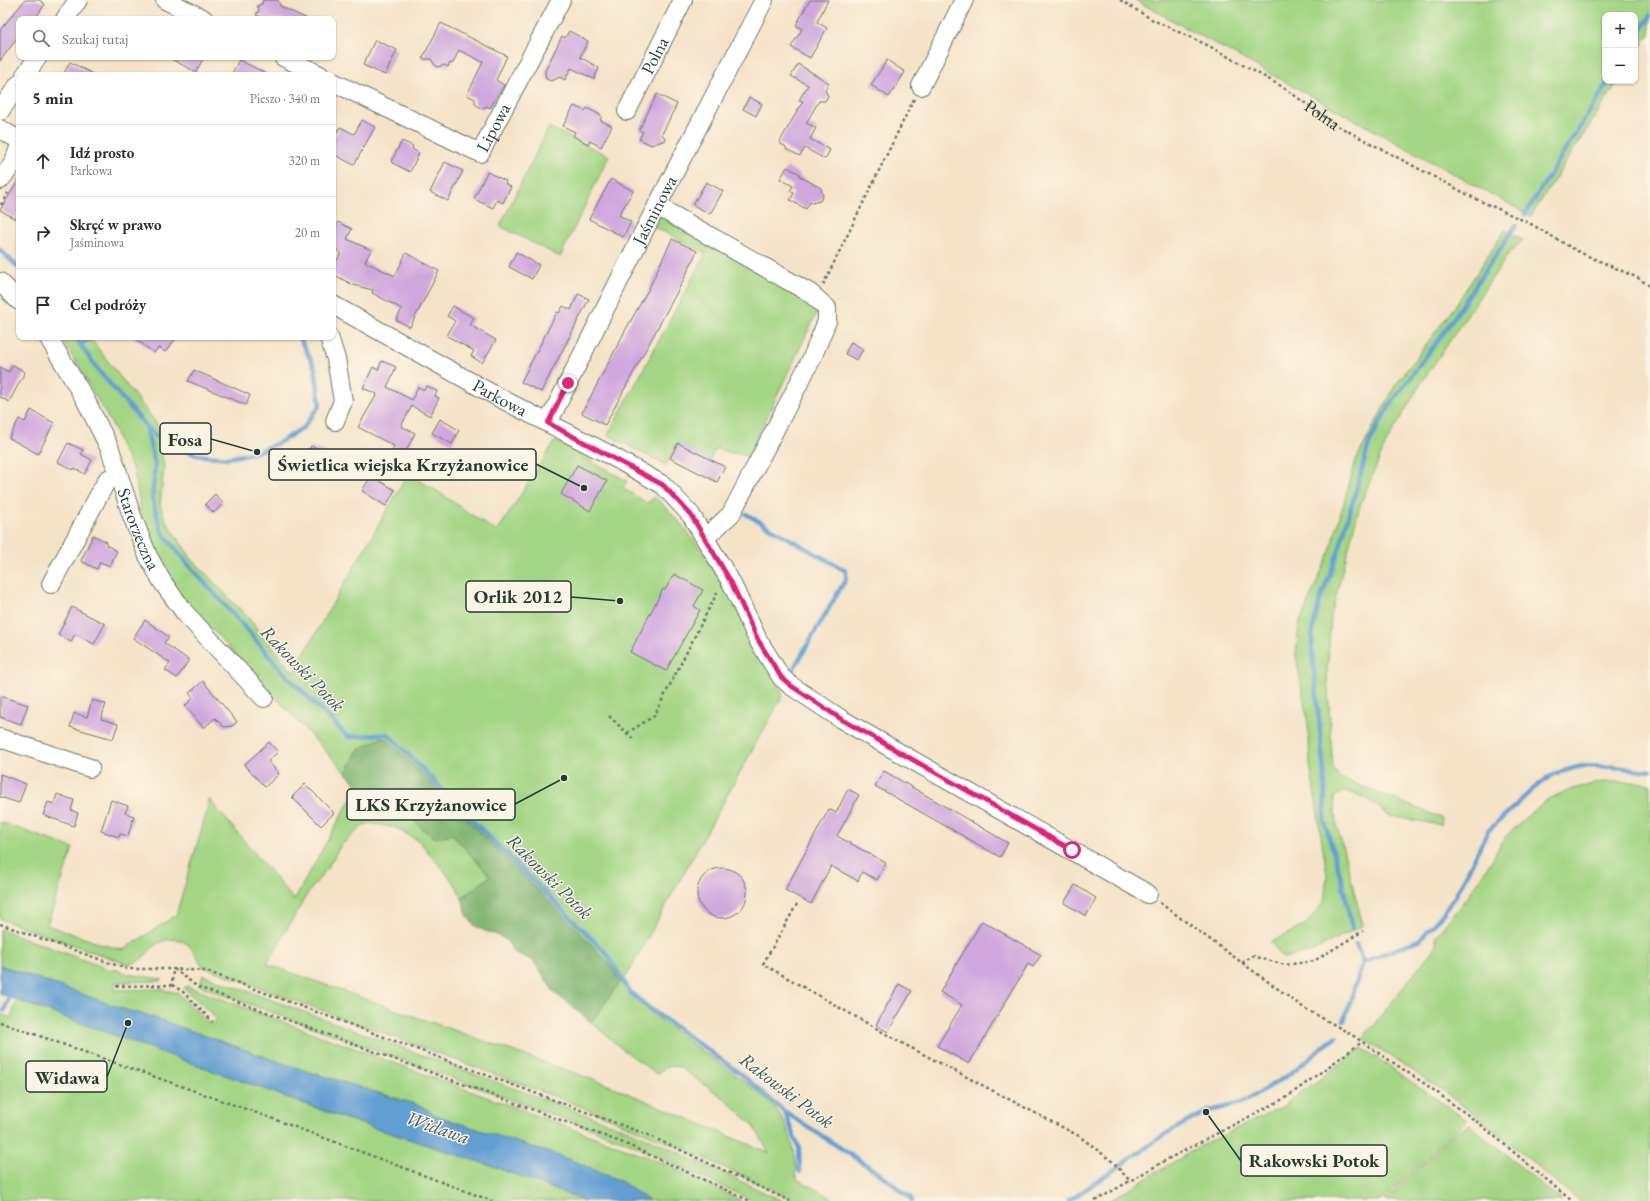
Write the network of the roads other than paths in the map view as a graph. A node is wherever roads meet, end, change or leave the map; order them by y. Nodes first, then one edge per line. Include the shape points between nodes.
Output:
1 (78, 0) edge
2 (165, 0) edge
3 (561, 0) edge
4 (683, 0) edge
5 (764, 0) edge
6 (964, 0) edge
7 (67, 16) edge
8 (198, 16) edge
9 (36, 60) edge
10 (289, 60) edge
11 (27, 72) edge
12 (314, 72) edge
13 (336, 83) edge
14 (921, 86) road end
15 (16, 88) edge
16 (0, 111) edge
17 (627, 111) dead end
18 (0, 129) edge
19 (16, 138) edge
20 (16, 156) edge
21 (0, 180) edge
22 (658, 206) junction
23 (0, 282) edge
24 (16, 298) edge
25 (336, 307) edge
26 (50, 340) edge
27 (330, 340) edge
28 (335, 421) dead end
29 (548, 423) junction
30 (118, 473) junction
31 (705, 538) junction
32 (52, 584) dead end
33 (264, 698) dead end
34 (0, 738) edge
35 (90, 768) dead end
36 (1148, 894) road end

1 - 7 street
2 - 8 street
3 - 13 street, Lipowa via 480,153
4 - 17 street, Polna
5 - 22 street, Jaśminowa
6 - 14 street
9 - 11 street
10 - 12 street
15 - 16 street
18 - 19 street
20 - 21 street
22 - 29 street, Jaśminowa
22 - 31 street via 803,289 827,308 827,322 812,358 732,514
23 - 24 street
25 - 29 street, Parkowa via 489,393
26 - 30 street, Starorzeczna via 85,399 110,450
27 - 28 street via 343,400
29 - 31 street, Parkowa via 663,485 691,515
30 - 32 street via 107,480
30 - 33 street, Starorzeczna via 148,556 163,584 184,613
31 - 36 street, Parkowa via 728,576 758,640 781,677 790,685 841,719
34 - 35 street

